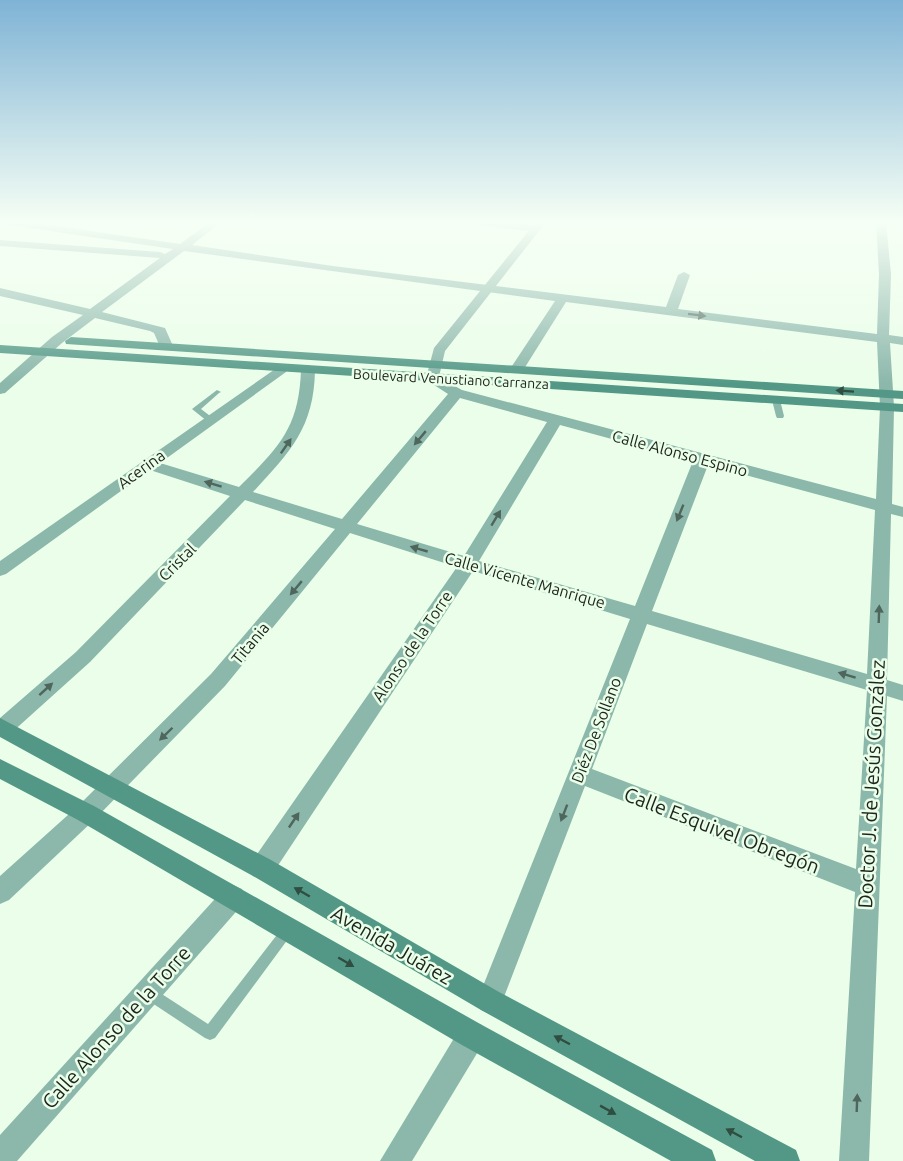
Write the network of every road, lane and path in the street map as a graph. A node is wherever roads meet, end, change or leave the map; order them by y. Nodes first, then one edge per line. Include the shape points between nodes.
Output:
1 (143, 276) edge
2 (386, 276) edge
3 (497, 276) edge
4 (684, 276) edge
5 (885, 276) edge
6 (488, 288) junction
7 (0, 292) edge
8 (563, 298) junction
9 (671, 311) junction
10 (92, 313) junction
11 (0, 337) edge
12 (883, 338) junction
13 (57, 340) junction
14 (903, 342) edge
15 (166, 346) junction
16 (0, 349) edge
17 (42, 351) junction
18 (281, 369) junction
19 (517, 369) junction
20 (308, 370) junction
21 (434, 371) junction
22 (2, 386) edge
23 (217, 392) dead end
24 (457, 393) junction
25 (776, 400) junction
26 (895, 401) edge
27 (780, 416) dead end
28 (210, 419) junction
29 (556, 419) junction
30 (702, 459) junction
31 (147, 464) junction
32 (244, 493) junction
33 (893, 510) edge
34 (347, 525) junction
35 (469, 563) junction
36 (0, 570) edge
37 (640, 613) junction
38 (877, 684) junction
39 (903, 693) edge
40 (1, 727) edge
41 (0, 768) edge
42 (579, 774) junction
43 (113, 786) junction
44 (86, 813) junction
45 (262, 868) junction
46 (866, 885) junction
47 (0, 892) edge
48 (233, 897) junction
49 (289, 929) junction
50 (147, 992) junction
51 (490, 1001) junction
52 (472, 1035) junction
53 (0, 1157) edge
54 (396, 1161) edge
55 (701, 1161) edge
56 (785, 1161) edge
57 (854, 1161) edge

1 - 10 street
2 - 6 street
3 - 6 street
4 - 9 street
5 - 12 street, Doctor J. de Jesús González
6 - 8 street
6 - 21 street via 439,351
7 - 10 street
8 - 9 street
8 - 19 street
9 -> 12 street
10 - 13 street
10 - 15 street via 154,328 160,331
11 - 13 main road, Boulevard Venustiano Carranza
12 - 14 street
12 - 26 street, Doctor J. de Jesús González
13 - 15 main road, Boulevard Venustiano Carranza
13 - 17 street
15 - 21 main road, Boulevard Venustiano Carranza
16 - 17 main road, Boulevard Venustiano Carranza
17 - 18 main road, Boulevard Venustiano Carranza
17 - 22 street
18 - 20 main road, Boulevard Venustiano Carranza
18 - 28 street, Acerina
19 - 21 main road, Boulevard Venustiano Carranza
26 -> 19 main road, Boulevard Venustiano Carranza
20 - 21 main road, Boulevard Venustiano Carranza
32 -> 20 street, Cristal via 295,433 308,400
21 - 24 street via 439,384
21 - 25 main road, Boulevard Venustiano Carranza
23 - 28 lane via 196,409
24 - 29 street, Calle Alonso Espino
24 -> 34 street, Titania
25 - 26 main road, Boulevard Venustiano Carranza
25 - 27 lane
26 - 33 street, Doctor J. de Jesús González
28 - 31 street, Acerina
29 - 30 street, Calle Alonso Espino
35 -> 29 street, Alonso de la Torre
30 - 33 street, Calle Alonso Espino
30 -> 37 street, Diéz De Sollano
32 -> 31 street, Calle Vicente Manrique
31 - 36 street, Acerina
32 - 34 street, Calle Vicente Manrique
40 -> 32 street, Cristal via 82,657
38 -> 33 street, Doctor J. de Jesús González
35 -> 34 street, Calle Vicente Manrique
34 -> 43 street, Titania via 218,680
35 - 37 street, Calle Vicente Manrique
45 -> 35 street, Alonso de la Torre
38 -> 37 street, Calle Vicente Manrique
37 - 42 street, Diéz De Sollano
38 - 39 street, Calle Vicente Manrique
38 - 46 street, Doctor J. de Jesús González
40 - 43 main road, Avenida Juárez
41 - 44 main road
42 - 46 street, Calle Esquivel Obregón
42 -> 51 street, Diéz De Sollano
43 - 44 street, Titania
43 - 45 main road, Avenida Juárez
44 - 47 street, Titania
44 - 48 main road
51 -> 45 main road, Avenida Juárez
57 -> 46 street, Doctor J. de Jesús González
48 - 49 main road
48 - 50 street, Calle Alonso de la Torre
49 - 50 lane via 210,1033
49 -> 52 main road
50 - 53 street, Calle Alonso de la Torre
56 -> 51 main road, Avenida Juárez
52 - 54 street
52 -> 55 main road

